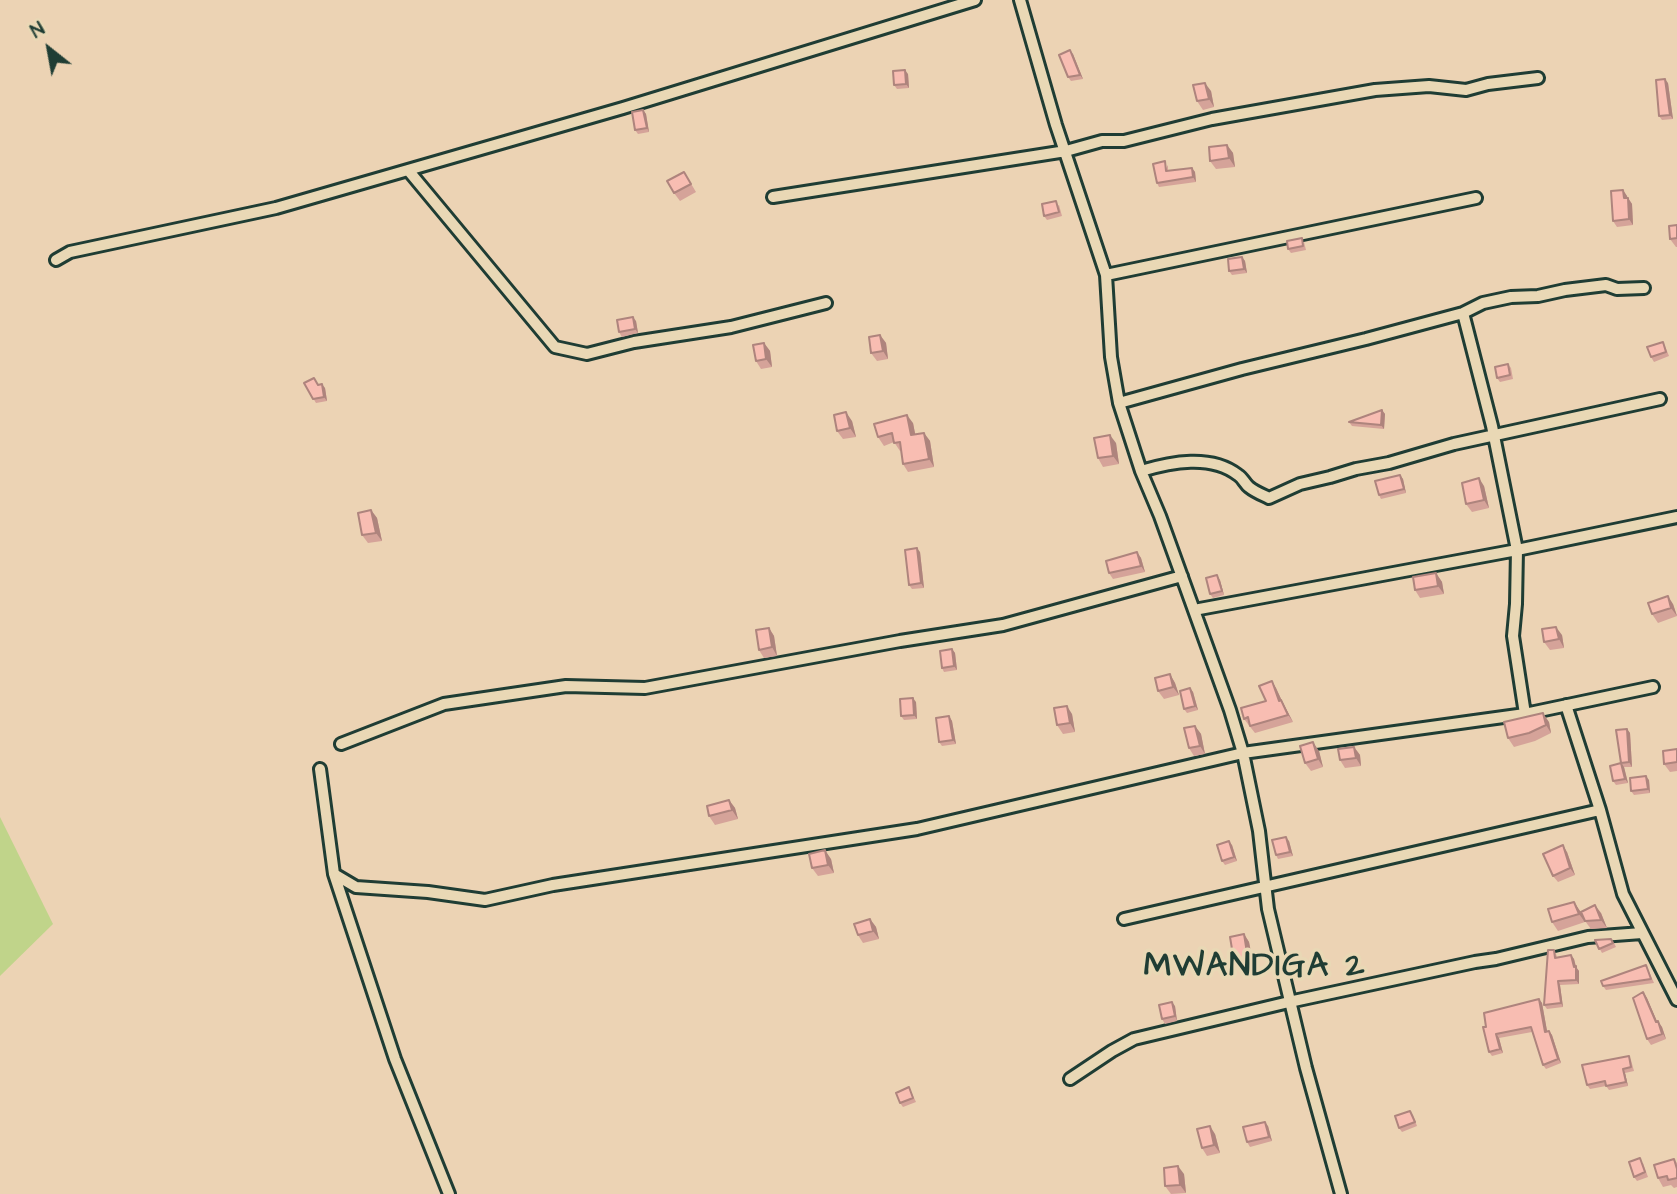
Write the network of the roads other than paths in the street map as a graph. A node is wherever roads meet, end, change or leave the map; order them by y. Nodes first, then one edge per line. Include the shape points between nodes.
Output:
1 (975, 0) edge
2 (1020, 0) edge
3 (1538, 78) dead end
4 (1066, 151) junction
5 (408, 170) junction
6 (773, 197) dead end
7 (1476, 198) dead end
8 (56, 260) dead end
9 (1106, 275) junction
10 (1644, 288) dead end
11 (826, 303) dead end
12 (1463, 313) junction
13 (1660, 400) dead end
14 (1119, 403) junction
15 (1494, 436) junction
16 (1141, 471) junction
17 (1677, 517) edge
18 (1517, 550) junction
19 (1182, 576) junction
20 (1194, 610) junction
21 (1653, 687) dead end
22 (1566, 705) junction
23 (1525, 714) junction
24 (341, 744) dead end
25 (1243, 753) junction
26 (320, 769) dead end
27 (1600, 810) junction
28 (334, 874) junction
29 (1265, 886) junction
30 (1124, 919) dead end
31 (1642, 933) junction
32 (1677, 1000) edge
33 (1289, 1002) junction
34 (1070, 1079) dead end
35 (449, 1194) edge
36 (1341, 1194) edge

1 - 5 street
2 - 4 street
3 - 4 street via 1466,89 1375,90
4 - 6 street
4 - 9 street
5 - 8 street via 276,208 70,252
5 - 11 street via 555,347 587,354 731,327
7 - 9 street
9 - 14 street
10 - 12 street via 1606,285 1511,297
12 - 14 street
12 - 15 street
13 - 15 street
14 - 16 street
15 - 16 street via 1300,484 1269,498 1220,465 1169,463
15 - 18 street
16 - 19 street
17 - 18 street
18 - 20 street
18 - 23 street via 1513,636
19 - 20 street
19 - 24 street via 1003,625 645,688 566,687 444,704
20 - 25 street
21 - 22 street
22 - 23 street
22 - 27 street
23 - 25 street
25 - 28 street via 917,829 553,885 485,900 356,887
25 - 29 street
26 - 28 street
27 - 29 street
27 - 31 street via 1623,894
28 - 35 street via 396,1059
29 - 30 street
29 - 33 street
31 - 32 street
31 - 33 street via 1588,937
33 - 34 street via 1135,1039
33 - 36 street

